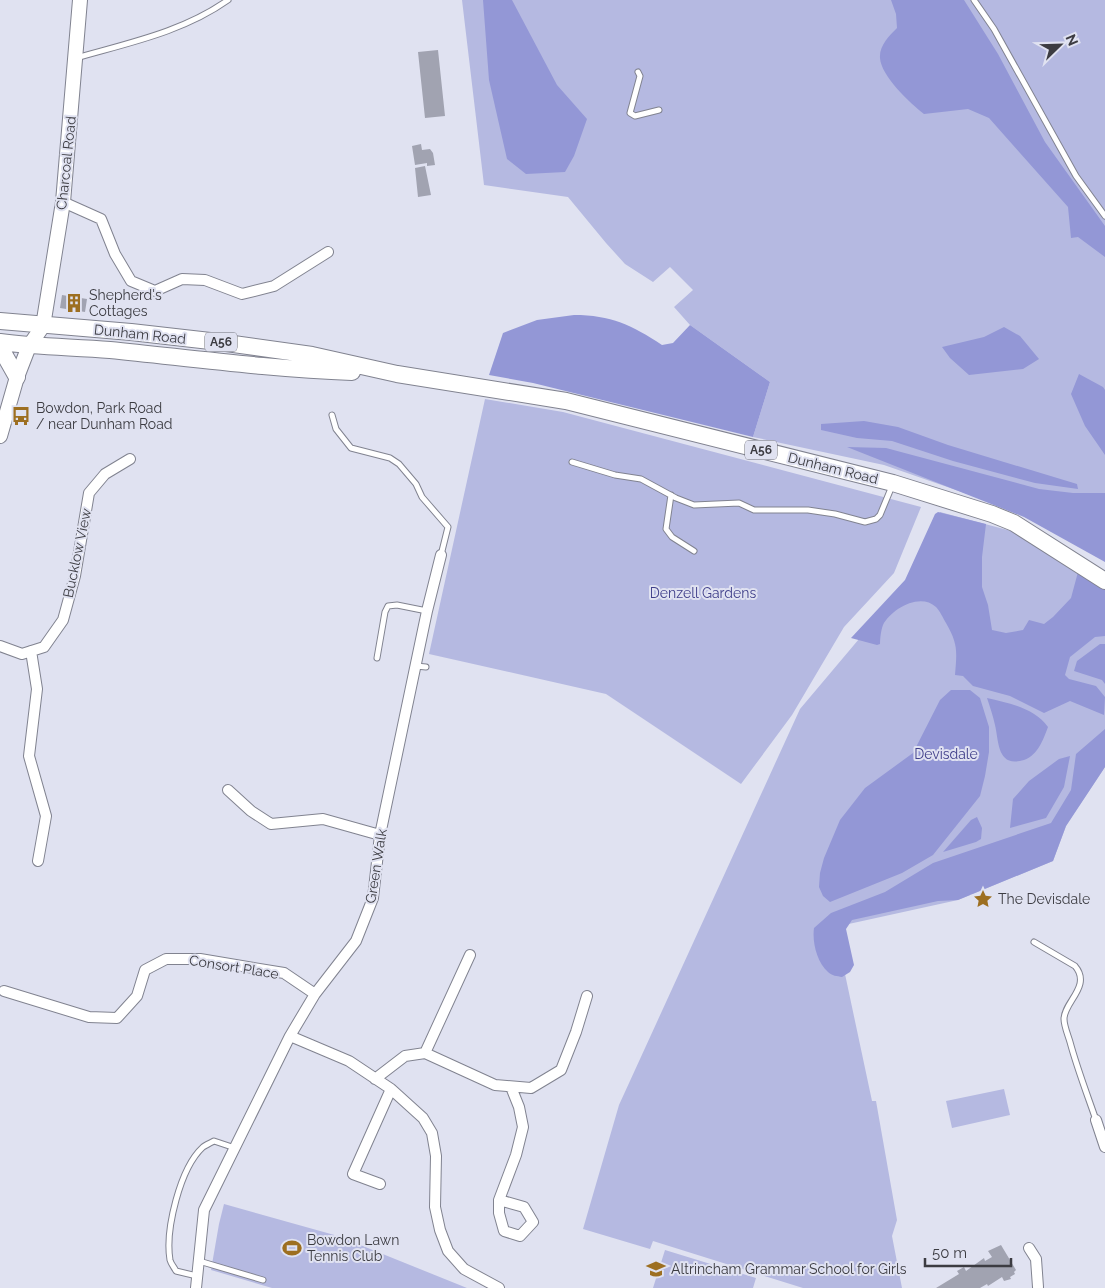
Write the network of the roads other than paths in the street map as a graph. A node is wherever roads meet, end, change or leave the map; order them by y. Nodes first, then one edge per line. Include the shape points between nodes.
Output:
1 (80, 0) edge
2 (228, 0) edge
3 (974, 0) edge
4 (76, 58) junction
5 (638, 72) dead end
6 (659, 110) dead end
7 (63, 202) junction
8 (1105, 216) edge
9 (328, 252) dead end
10 (0, 321) edge
11 (43, 326) junction
12 (0, 331) edge
13 (0, 342) edge
14 (29, 346) junction
15 (0, 347) edge
16 (93, 349) junction
17 (397, 374) junction
18 (17, 377) junction
19 (332, 415) dead end
20 (0, 436) edge
21 (130, 459) dead end
22 (572, 462) dead end
23 (893, 483) junction
24 (671, 495) junction
25 (694, 551) dead end
26 (441, 556) joint
27 (1105, 581) edge
28 (427, 611) junction
29 (0, 646) edge
30 (31, 651) junction
31 (377, 658) dead end
32 (228, 790) dead end
33 (380, 835) junction
34 (38, 861) dead end
35 (1034, 942) dead end
36 (470, 955) dead end
37 (4, 991) dead end
38 (315, 994) junction
39 (587, 996) dead end
40 (290, 1036) junction
41 (425, 1053) junction
42 (375, 1079) junction
43 (510, 1086) junction
44 (390, 1089) junction
45 (1096, 1120) joint
46 (1105, 1147) edge
47 (235, 1148) junction
48 (380, 1184) dead end
49 (499, 1200) dead end
50 (1029, 1248) dead end
51 (199, 1261) junction
52 (197, 1276) junction
53 (263, 1280) dead end
54 (196, 1288) edge
55 (499, 1288) edge
56 (1036, 1288) edge

1 - 4 main road, Charcoal Road
2 - 4 lane via 188,23
3 - 8 lane via 994,29 1076,176
4 - 7 main road, Charcoal Road
5 - 6 lane via 640,76 630,113 635,116
7 - 9 street via 100,219 130,281 155,290 182,279 205,280 242,294 274,286
7 - 11 main road, Charcoal Road
10 - 11 highway, Dunham Road / A56
11 - 14 main road
11 - 16 highway via 51,334 86,341
11 - 17 highway, Dunham Road / A56 via 219,342 312,355
12 - 14 highway via 22,335
13 - 14 highway, Dunham Road / A56
14 - 16 highway, Dunham Road / A56
14 - 18 main road
15 - 18 highway
16 - 17 highway, Dunham Road / A56 via 306,370
17 - 23 highway, Dunham Road / A56 via 566,401
18 - 20 main road
19 - 26 lane, Green Walk via 336,429 351,448 384,456 399,464 416,484 422,497 448,527
21 - 30 street, Bucklow View via 105,474 89,493 75,576 63,620 44,647
22 - 24 lane via 641,479
23 - 24 lane via 880,515 866,522 808,510 754,510 739,503 694,505
23 - 27 highway, Dunham Road / A56 via 1014,523
24 - 25 lane via 666,529 672,537
26 - 28 street, Green Walk
28 - 31 lane via 388,606
28 - 33 street, Green Walk via 421,667
29 - 30 street via 22,654
30 - 34 street via 37,689 29,756 46,816
32 - 33 street via 271,824 323,819
33 - 38 street, Green Walk via 373,898 356,941
35 - 45 lane via 1078,969 1080,986 1065,1011 1064,1021
36 - 41 street
37 - 38 street, Consort Place via 88,1017 117,1018 137,996 145,970 166,959 200,959 284,973
38 - 40 street, Green Walk
39 - 43 street via 561,1070 531,1088
40 - 42 street via 349,1061
40 - 47 street, Green Walk
41 - 42 street via 405,1056
41 - 43 street via 495,1086
42 - 44 street
43 - 49 street via 523,1127
44 - 48 street via 353,1174
44 - 55 street via 423,1118 432,1133 436,1156 435,1207 448,1251 464,1269
45 - 46 street
47 - 51 street, Green Walk via 204,1210
47 - 52 lane via 214,1142 204,1146 181,1183 173,1213 170,1262 176,1271
50 - 56 street via 1036,1259
51 - 52 street, Green Walk
51 - 53 lane
52 - 54 street, Green Walk

